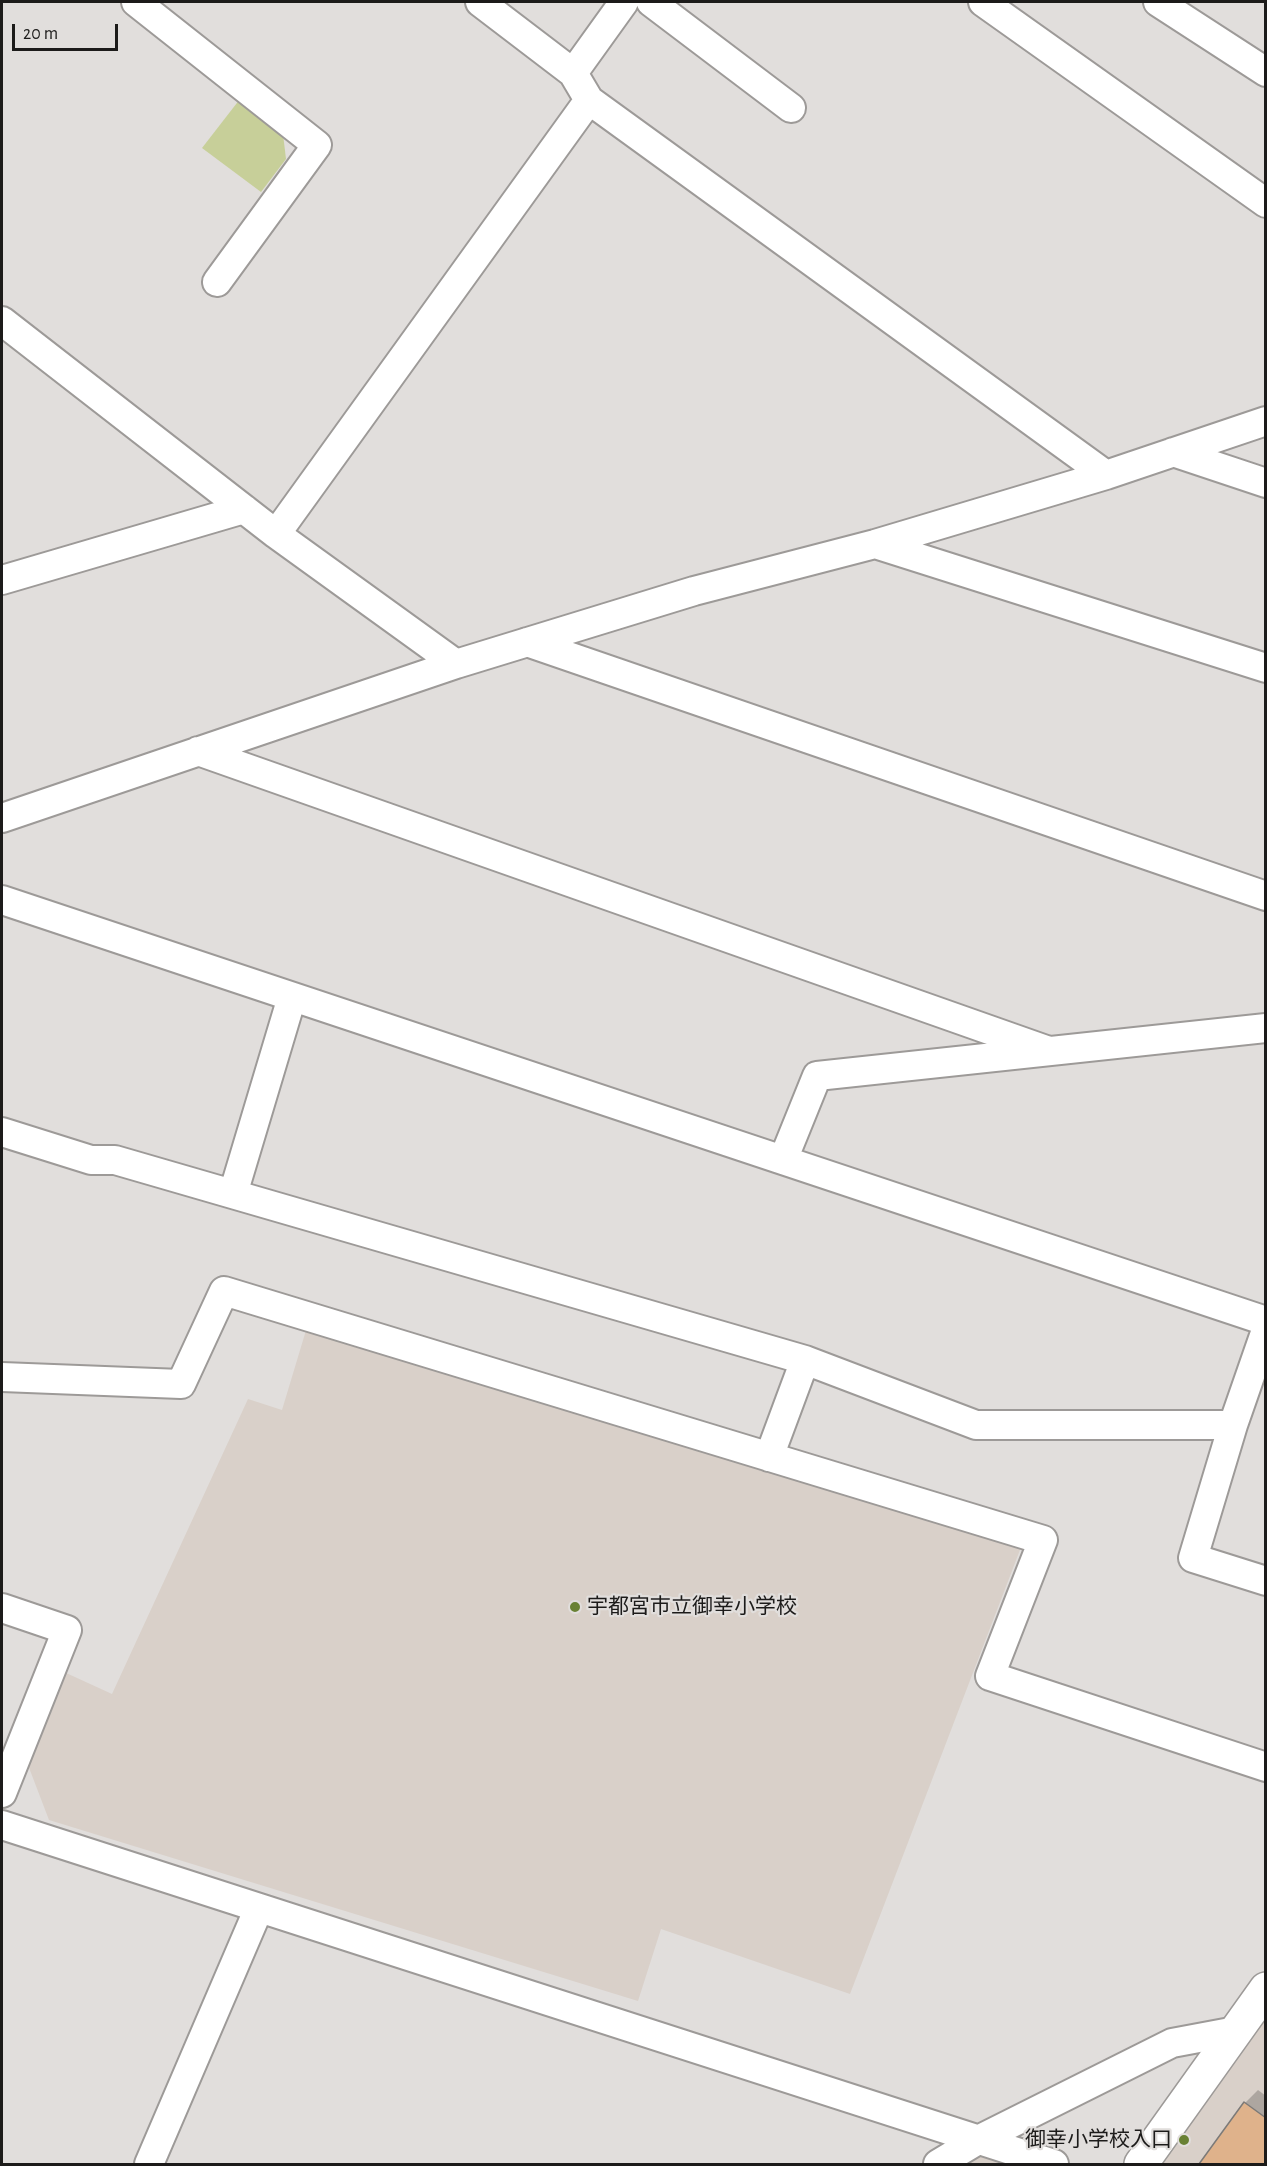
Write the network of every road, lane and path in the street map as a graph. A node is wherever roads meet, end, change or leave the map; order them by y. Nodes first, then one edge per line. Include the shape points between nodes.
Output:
1 (136, 2) edge
2 (480, 2) edge
3 (624, 2) edge
4 (651, 2) edge
5 (983, 2) edge
6 (1158, 2) edge
7 (1266, 72) edge
8 (573, 73) junction
9 (589, 100) junction
10 (791, 108) dead end
11 (1266, 202) edge
12 (217, 282) dead end
13 (2, 321) edge
14 (1266, 421) edge
15 (1173, 452) junction
16 (1106, 475) junction
17 (1266, 483) edge
18 (244, 509) junction
19 (276, 534) junction
20 (875, 544) junction
21 (2, 580) edge
22 (527, 642) junction
23 (456, 664) junction
24 (1266, 668) edge
25 (198, 751) junction
26 (2, 818) edge
27 (1266, 896) edge
28 (2, 900) edge
29 (292, 997) junction
30 (1266, 1028) edge
31 (1049, 1051) junction
32 (2, 1132) edge
33 (783, 1160) junction
34 (233, 1194) junction
35 (1266, 1321) edge
36 (1266, 1330) edge
37 (805, 1360) junction
38 (2, 1377) edge
39 (1233, 1425) junction
40 (769, 1457) junction
41 (1266, 1581) edge
42 (2, 1608) edge
43 (1266, 1767) edge
44 (2, 1793) edge
45 (2, 1825) edge
46 (259, 1908) junction
47 (1266, 1989) edge
48 (1236, 2031) junction
49 (978, 2139) junction
50 (149, 2164) edge
51 (938, 2164) edge
52 (1054, 2164) edge
53 (1141, 2164) edge

1 - 12 street via 317,145
2 - 8 street
3 - 8 street
4 - 10 street
5 - 11 street
6 - 7 street
8 - 9 street
9 - 16 street
9 - 19 street
13 - 18 street
14 - 15 street
15 - 16 street
15 - 17 street
16 - 20 street
18 - 19 street
18 - 21 street
19 - 23 street
20 - 22 street via 694,591
20 - 24 street
22 - 23 street
22 - 27 street
23 - 25 street
25 - 26 street
25 - 31 street
28 - 29 street
29 - 33 street
29 - 34 street
30 - 31 street
31 - 33 street via 817,1076
32 - 34 street via 91,1160 115,1160
33 - 35 street
34 - 37 street
36 - 39 street
37 - 39 street via 976,1425
37 - 40 street
38 - 40 street via 181,1384 224,1291
39 - 41 street via 1193,1558
40 - 43 street via 1042,1540 990,1676
42 - 44 street via 67,1630
45 - 46 street
46 - 49 street
46 - 50 street
47 - 48 street
48 - 49 street via 1172,2043
48 - 53 street
49 - 51 street
49 - 52 street

